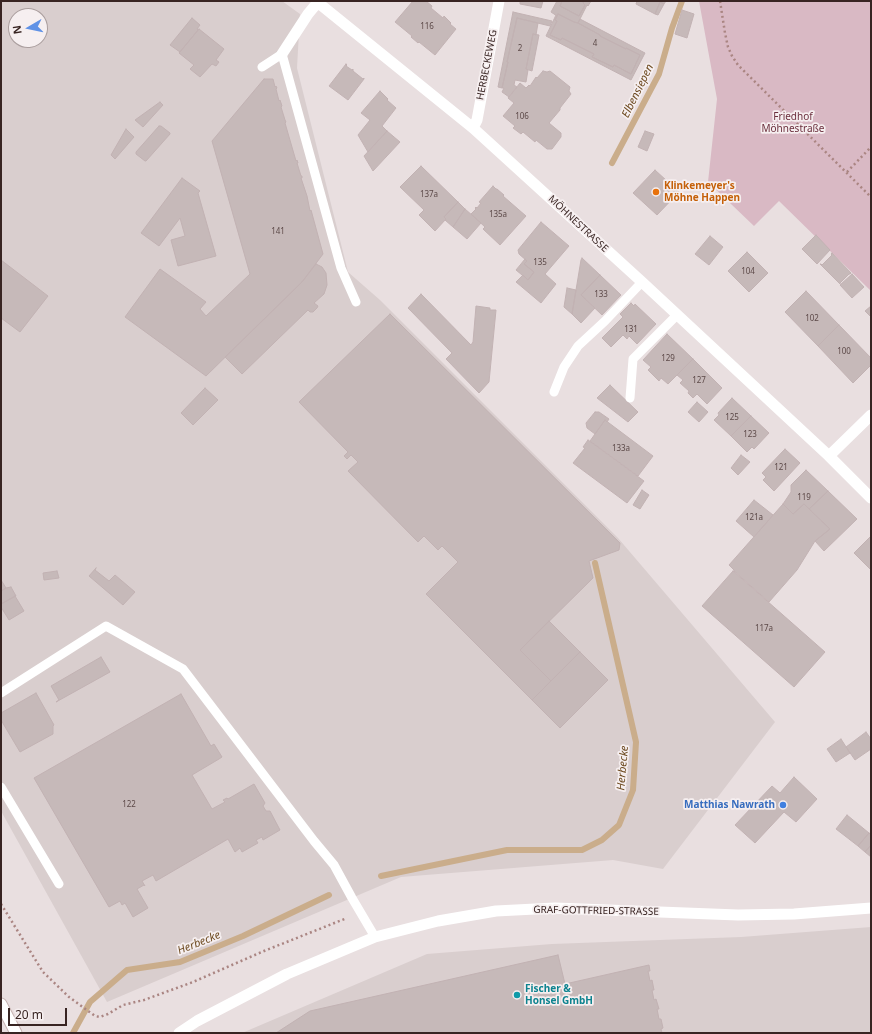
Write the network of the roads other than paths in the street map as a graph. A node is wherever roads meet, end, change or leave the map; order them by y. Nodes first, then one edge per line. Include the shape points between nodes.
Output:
1 (499, 1) edge
2 (317, 2) edge
3 (282, 54) junction
4 (262, 67) dead end
5 (473, 128) junction
6 (642, 282) junction
7 (356, 302) dead end
8 (677, 315) junction
9 (554, 392) dead end
10 (630, 398) dead end
11 (871, 415) edge
12 (829, 456) junction
13 (871, 498) edge
14 (1, 693) edge
15 (1, 787) edge
16 (59, 884) dead end
17 (871, 908) edge
18 (375, 937) junction
19 (1, 1004) edge
20 (16, 1033) edge
21 (178, 1033) edge

1 - 5 street, HERBECKEWEG via 477,120
2 - 3 street, MÖHNESTRASSE
2 - 5 street, MÖHNESTRASSE
3 - 4 lane
3 - 7 lane via 341,268
5 - 6 street, MÖHNESTRASSE
6 - 8 street, MÖHNESTRASSE
6 - 9 lane via 578,346 564,367
8 - 10 lane via 633,359
8 - 12 street, MÖHNESTRASSE
11 - 12 street
12 - 13 street, MÖHNESTRASSE
14 - 18 lane via 106,626 183,669 334,865
15 - 16 lane
17 - 18 street, GRAF-GOTTFRIED-STRASSE via 738,915 555,908 503,911 438,921
18 - 21 street, GRAF-GOTTFRIED-STRASSE via 287,974
19 - 20 street

